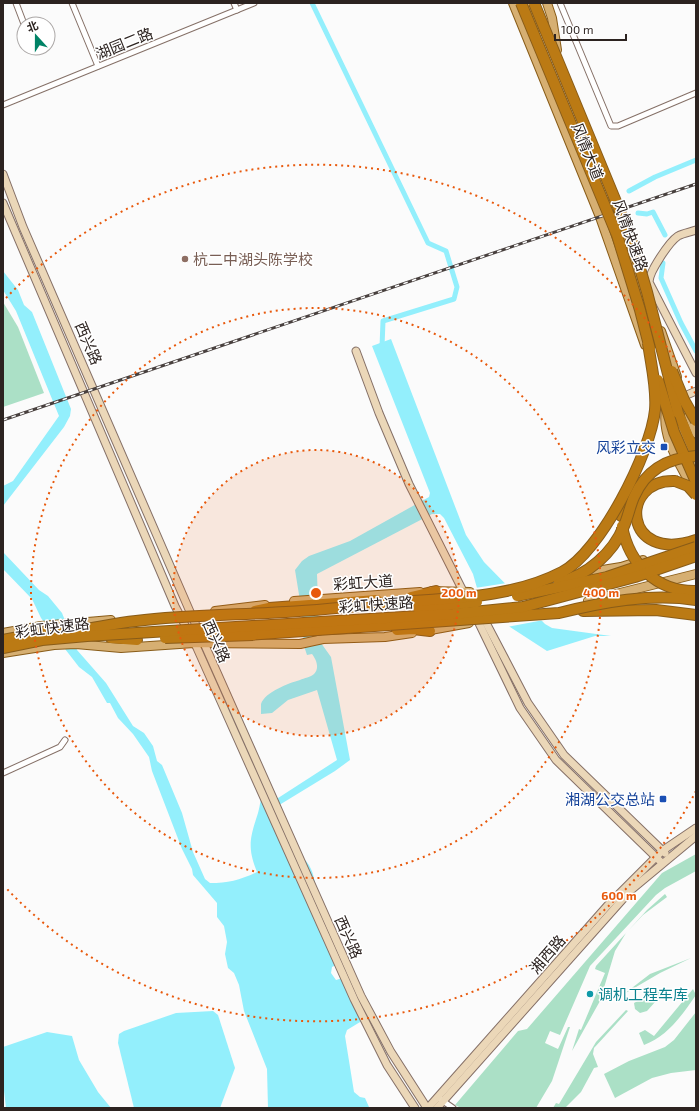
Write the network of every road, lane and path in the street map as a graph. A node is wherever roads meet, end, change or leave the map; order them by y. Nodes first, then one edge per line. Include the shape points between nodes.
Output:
1 (16, 3) edge
2 (72, 3) edge
3 (234, 3) edge
4 (254, 3) edge
5 (513, 3) edge
6 (521, 3) edge
7 (528, 3) edge
8 (534, 3) edge
9 (538, 3) edge
10 (547, 3) edge
11 (560, 3) edge
12 (237, 10) junction
13 (21, 16) edge
14 (546, 31) junction
15 (557, 50) junction
16 (98, 66) junction
17 (564, 86) junction
18 (696, 93) edge
19 (3, 105) edge
20 (3, 174) edge
21 (3, 203) edge
22 (696, 230) edge
23 (647, 292) junction
24 (648, 343) junction
25 (356, 351) dead end
26 (696, 373) edge
27 (696, 391) edge
28 (682, 397) junction
29 (667, 404) junction
30 (693, 421) edge
31 (696, 432) edge
32 (696, 456) edge
33 (696, 466) edge
34 (693, 483) edge
35 (627, 486) junction
36 (696, 495) edge
37 (696, 541) edge
38 (696, 547) edge
39 (696, 556) edge
40 (696, 574) edge
41 (518, 588) junction
42 (436, 591) junction
43 (696, 591) edge
44 (469, 592) junction
45 (696, 600) edge
46 (559, 613) junction
47 (191, 614) junction
48 (246, 614) junction
49 (179, 615) junction
50 (696, 615) edge
51 (482, 621) junction
52 (80, 630) junction
53 (430, 631) junction
54 (3, 633) edge
55 (247, 635) junction
56 (3, 640) edge
57 (194, 643) junction
58 (3, 648) edge
59 (3, 653) edge
60 (64, 740) dead end
61 (3, 773) edge
62 (696, 828) edge
63 (696, 836) edge
64 (662, 851) junction
65 (656, 857) junction
66 (670, 857) junction
67 (662, 863) junction
68 (441, 1099) junction
69 (415, 1108) edge
70 (428, 1108) edge
71 (437, 1108) edge
72 (454, 1108) edge

1 - 13 street
2 - 16 street
3 - 12 street
4 - 12 street, 湖园二路
5 - 29 main road, 风情大道 via 600,217
6 - 24 highway, 风情快速路, bridge via 616,235
7 - 17 main road
8 - 14 highway, 风情快速路, bridge
9 - 14 highway, bridge
9 - 15 main road, 风情大道
10 - 15 main road
11 - 18 street via 611,126 618,126
12 - 16 street, 湖园二路
14 - 23 highway, 风情快速路, bridge via 622,216
15 - 17 main road, 风情大道
16 - 19 street, 湖园二路
17 - 28 main road, 风情大道 via 670,354
20 - 47 main road, 西兴路 via 23,227
21 - 49 main road, 西兴路
22 - 26 main road via 678,236 649,275 649,282
23 - 30 highway, bridge via 653,304 667,360
23 - 32 highway, 风情快速路, bridge via 678,413
24 - 34 highway, 风情快速路, bridge via 668,416
24 - 35 highway, bridge via 654,416 646,445
25 - 44 main road via 378,413 417,500
27 - 28 main road
28 - 29 main road
28 - 30 main road, 风情大道
29 - 33 main road, 风情大道
29 - 34 main road via 665,429 670,445
30 - 31 main road, 风情大道
32 - 41 highway, bridge via 674,458 649,473 633,498 619,537 603,558 568,580
33 - 34 main road
34 - 36 main road
35 - 41 highway, bridge via 600,536 584,556 563,572
35 - 43 highway, bridge via 622,507 622,522 625,537 635,558 653,579 670,588
36 - 37 highway, bridge via 681,483 662,482 648,488 636,511 639,527 655,543 669,546
37 - 41 main road, 彩虹大道 via 620,567
38 - 52 highway, 彩虹快速路, bridge via 639,567 575,585 513,597 452,605
39 - 52 highway, 彩虹快速路, bridge via 635,577 523,607 453,614
40 - 51 main road, bridge via 609,597
41 - 44 main road, 彩虹大道
41 - 48 highway, bridge via 452,598
42 - 44 main road, 彩虹大道
42 - 47 main road, 彩虹大道 via 293,601
42 - 48 highway, bridge via 419,596 269,608
44 - 51 main road
45 - 46 highway, bridge via 659,598 582,607
46 - 50 highway, bridge via 650,610
46 - 55 highway, bridge
47 - 49 main road, 彩虹大道
47 - 70 main road, 西兴路 via 369,1012 390,1052
48 - 52 highway, bridge via 137,621
49 - 52 main road, 彩虹大道
49 - 57 main road, 西兴路
51 - 53 main road
51 - 64 main road via 528,703 564,755
51 - 65 main road via 520,708 556,760
52 - 54 main road, 彩虹大道 via 41,626
52 - 55 highway, bridge via 137,640
52 - 56 highway, 彩虹快速路, bridge via 45,632
52 - 58 highway, 彩虹快速路, bridge
53 - 55 highway, bridge via 413,629 292,638
53 - 57 main road via 385,637 323,639 300,644
57 - 59 main road via 121,648 54,645
57 - 69 main road, 西兴路 via 354,999 387,1064
60 - 61 street via 60,747
62 - 64 main road, 湘西路
63 - 66 main road, 湘西路
64 - 65 main road, 湘西路
64 - 66 main road
65 - 67 main road
65 - 68 main road, 湘西路 via 607,906
66 - 67 main road, 湘西路
67 - 68 main road, 湘西路 via 631,890
68 - 70 main road, 湘西路
68 - 71 main road, 湘西路
68 - 72 street

